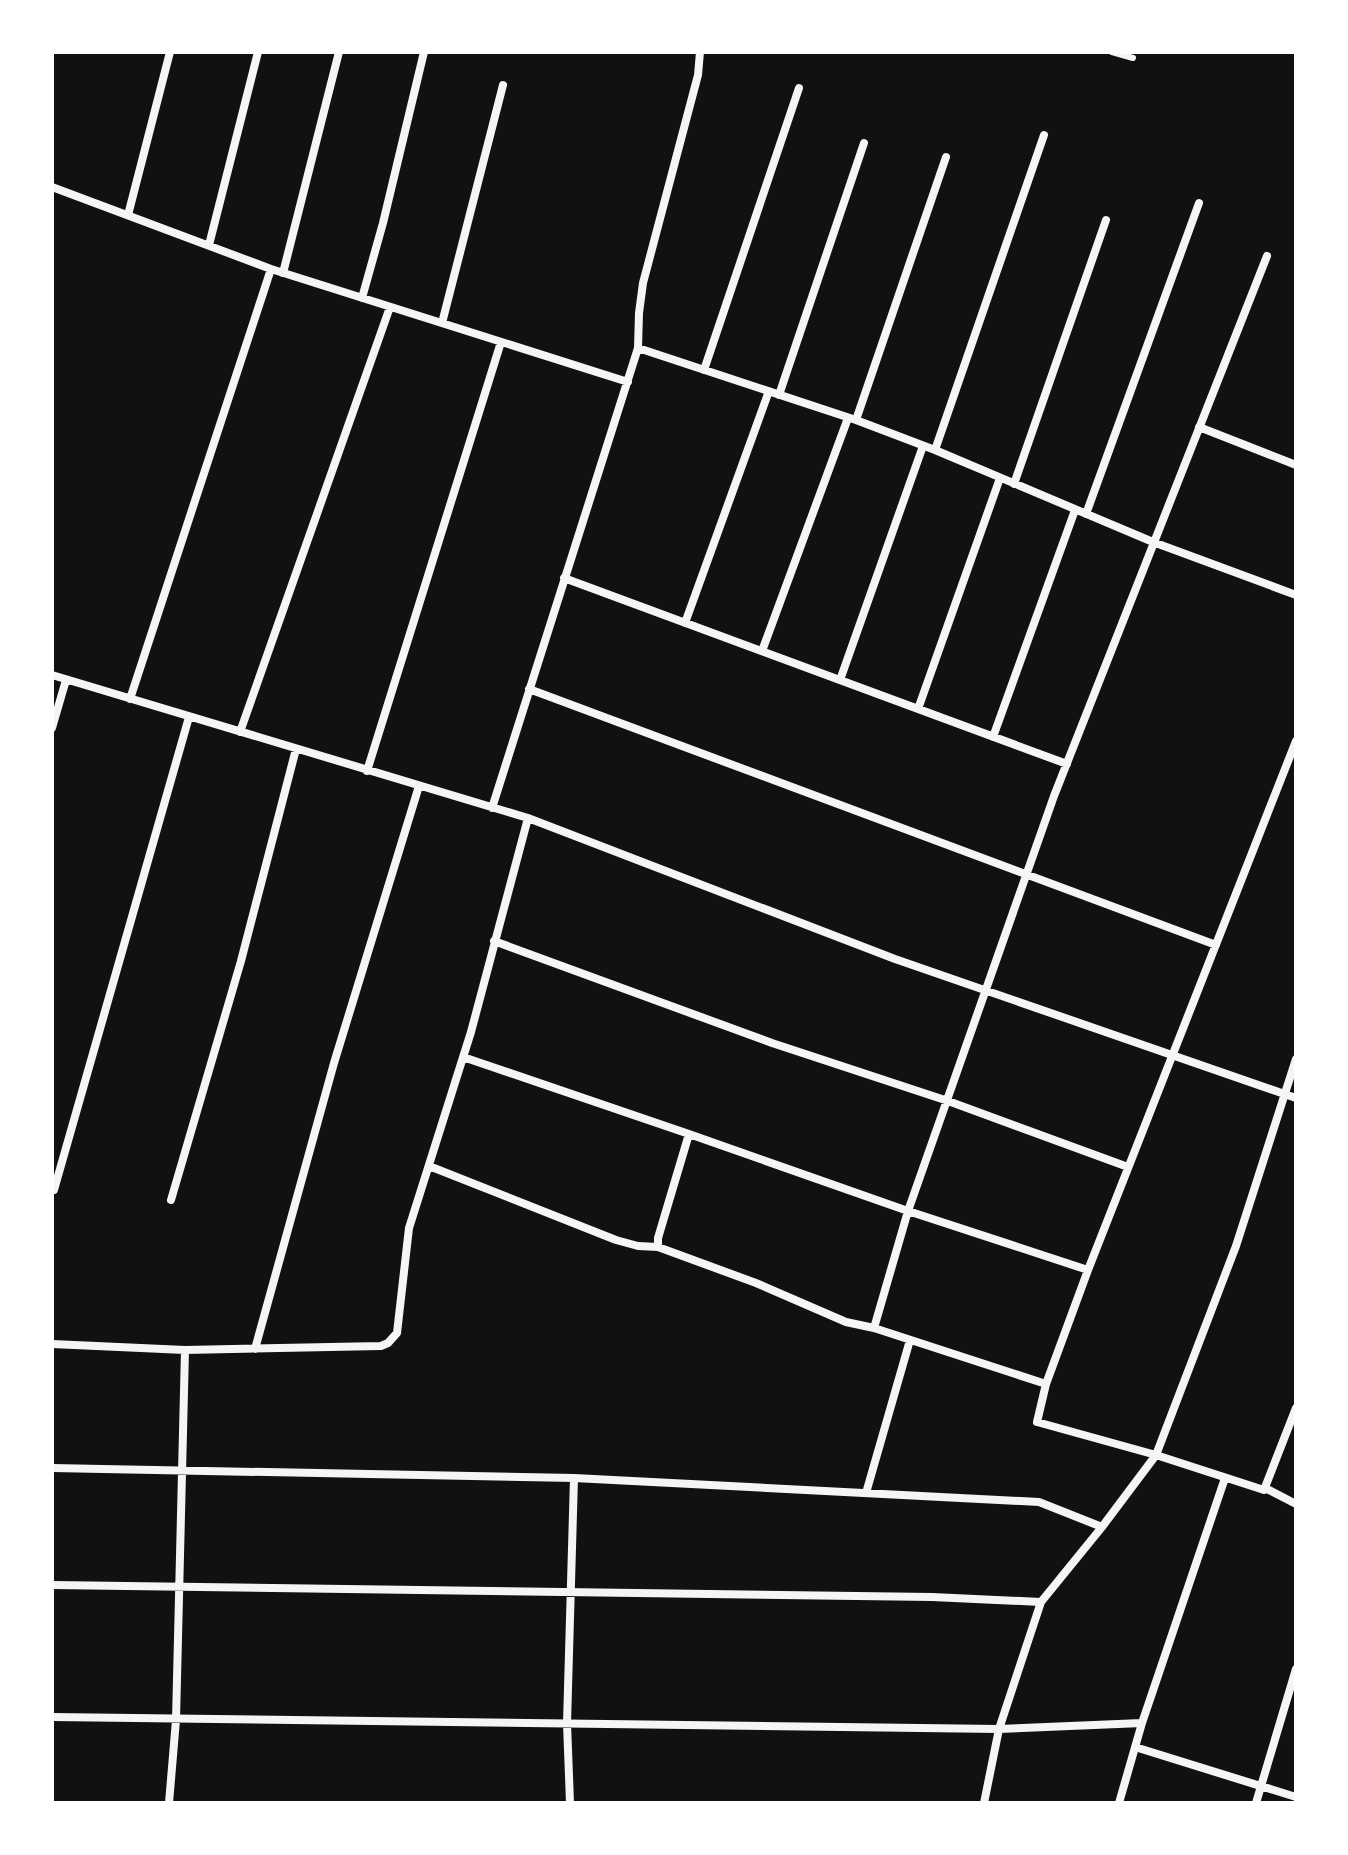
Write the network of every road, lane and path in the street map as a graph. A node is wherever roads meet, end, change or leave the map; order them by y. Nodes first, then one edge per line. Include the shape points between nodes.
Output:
1 (170, 52) edge
2 (258, 52) edge
3 (339, 52) edge
4 (424, 52) edge
5 (700, 52) edge
6 (1112, 52) edge
7 (1133, 58) dead end
8 (503, 85) dead end
9 (799, 88) dead end
10 (1044, 135) dead end
11 (864, 143) dead end
12 (946, 157) dead end
13 (52, 187) edge
14 (1199, 203) dead end
15 (128, 215) junction
16 (1106, 220) dead end
17 (209, 245) junction
18 (1267, 256) dead end
19 (271, 269) junction
20 (283, 273) junction
21 (362, 298) junction
22 (390, 307) junction
23 (442, 323) junction
24 (501, 342) junction
25 (638, 348) junction
26 (704, 370) junction
27 (628, 382) junction
28 (769, 391) junction
29 (779, 395) junction
30 (852, 419) junction
31 (1199, 427) junction
32 (923, 446) junction
33 (935, 450) junction
34 (1296, 465) edge
35 (1000, 478) junction
36 (1014, 484) junction
37 (1075, 510) junction
38 (1086, 514) junction
39 (1153, 542) junction
40 (564, 578) junction
41 (1296, 595) edge
42 (685, 623) junction
43 (762, 651) junction
44 (52, 675) edge
45 (66, 680) junction
46 (840, 680) junction
47 (529, 689) junction
48 (130, 699) junction
49 (918, 709) junction
50 (189, 717) junction
51 (52, 728) edge
52 (240, 732) junction
53 (993, 737) junction
54 (1296, 741) edge
55 (296, 749) junction
56 (1067, 764) junction
57 (367, 771) junction
58 (419, 786) junction
59 (492, 808) junction
60 (528, 818) junction
61 (1026, 874) junction
62 (494, 941) junction
63 (1216, 945) junction
64 (985, 989) junction
65 (1173, 1054) junction
66 (463, 1057) junction
67 (1296, 1059) edge
68 (1283, 1094) junction
69 (1296, 1098) edge
70 (948, 1101) junction
71 (689, 1134) junction
72 (429, 1166) junction
73 (1128, 1167) junction
74 (54, 1190) edge
75 (171, 1200) dead end
76 (908, 1211) junction
77 (658, 1247) junction
78 (1088, 1270) junction
79 (874, 1328) junction
80 (910, 1340) junction
81 (52, 1344) edge
82 (255, 1349) junction
83 (185, 1350) junction
84 (1046, 1384) junction
85 (1296, 1408) edge
86 (1156, 1455) junction
87 (52, 1468) edge
88 (183, 1470) junction
89 (574, 1478) junction
90 (1225, 1478) junction
91 (1265, 1488) junction
92 (866, 1493) junction
93 (1296, 1504) edge
94 (1102, 1527) junction
95 (52, 1585) edge
96 (178, 1586) junction
97 (571, 1593) junction
98 (1041, 1602) junction
99 (1296, 1669) edge
100 (52, 1717) edge
101 (176, 1720) junction
102 (567, 1723) junction
103 (1142, 1723) junction
104 (999, 1729) junction
105 (1135, 1747) junction
106 (1261, 1787) junction
107 (1296, 1797) edge
108 (169, 1803) edge
109 (570, 1803) edge
110 (984, 1803) edge
111 (1119, 1803) edge
112 (1256, 1803) edge

1 - 15 street
2 - 17 street
3 - 20 street
4 - 21 street
5 - 25 street via 643,283
6 - 7 lane
8 - 23 street
9 - 26 street
10 - 33 street
11 - 29 street
12 - 30 street
13 - 15 street
14 - 38 street
15 - 17 street
16 - 36 street
17 - 19 street
18 - 31 street
19 - 20 street
19 - 48 street
20 - 21 street
21 - 22 street
22 - 23 street
22 - 52 street
23 - 24 street
24 - 27 street
24 - 57 street
25 - 26 street
25 - 27 street
26 - 28 street
27 - 40 street
28 - 29 street
28 - 42 street
29 - 30 street
30 - 32 street
30 - 43 street
31 - 34 street
31 - 39 street
32 - 33 street
32 - 46 street
33 - 35 street
35 - 36 street
35 - 49 street
36 - 37 street
37 - 38 street
37 - 53 street
38 - 39 street
39 - 41 street
39 - 56 street
40 - 42 street
40 - 47 street
42 - 43 street
43 - 46 street
44 - 45 street
45 - 48 street
45 - 51 street
46 - 49 street
47 - 59 street
47 - 61 street
48 - 50 street
49 - 53 street
50 - 52 street
50 - 74 street
52 - 55 street
53 - 56 street
54 - 63 street
55 - 57 street
55 - 75 street
56 - 61 street
57 - 58 street
58 - 59 street
58 - 82 street via 334,1063
59 - 60 street
60 - 62 street
60 - 64 street
61 - 63 street
61 - 64 street
62 - 66 street
62 - 70 street
63 - 65 street
64 - 65 street
64 - 70 street
65 - 68 street
65 - 73 street
66 - 71 street
66 - 72 street
67 - 68 street
68 - 69 street
68 - 86 street via 1236,1246
70 - 73 street
70 - 76 street
71 - 76 street
71 - 77 street
72 - 77 street via 616,1240
72 - 82 street via 409,1228 397,1333 388,1343
73 - 78 street
76 - 78 street
76 - 79 street
77 - 79 street via 846,1322
78 - 84 street
79 - 80 street
80 - 84 street
80 - 92 street
81 - 83 street
82 - 83 street
83 - 88 street
84 - 86 street via 1037,1422
85 - 91 street
86 - 90 street
86 - 94 street
87 - 88 street
88 - 89 street
88 - 96 street
89 - 92 street
89 - 97 street
90 - 91 street
90 - 103 street
91 - 93 street
92 - 94 street via 1039,1502
94 - 98 street
95 - 96 street
96 - 97 street
96 - 101 street
97 - 98 street
97 - 102 street
98 - 104 street
99 - 106 street
100 - 101 street
101 - 102 street
101 - 108 street
102 - 104 street
102 - 109 street
103 - 104 street
103 - 105 street
104 - 110 street
105 - 106 street
105 - 111 street
106 - 107 street
106 - 112 street

